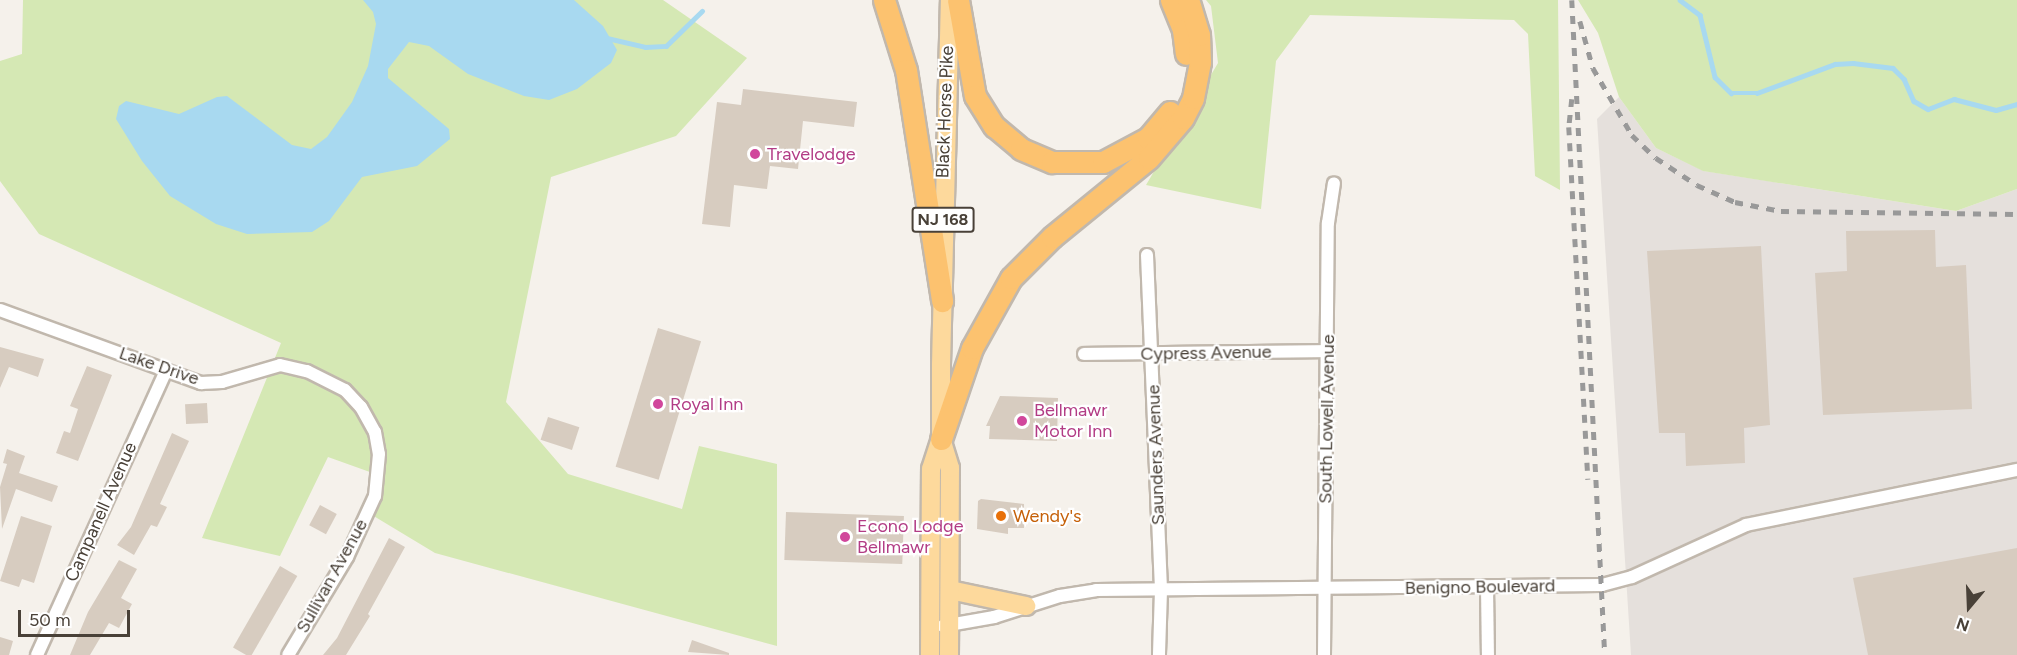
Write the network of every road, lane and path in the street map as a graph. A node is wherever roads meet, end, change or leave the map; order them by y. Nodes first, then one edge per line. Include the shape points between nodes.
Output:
1 (884, 0) edge
2 (950, 0) edge
3 (958, 0) edge
4 (1171, 0) edge
5 (1188, 0) edge
6 (1334, 183) dead end
7 (1147, 255) dead end
8 (942, 301) junction
9 (0, 310) edge
10 (1328, 351) junction
11 (1084, 354) dead end
12 (1152, 354) junction
13 (166, 371) junction
14 (941, 439) junction
15 (2017, 470) edge
16 (375, 496) joint
17 (1487, 587) junction
18 (1324, 589) junction
19 (950, 590) junction
20 (1161, 590) junction
21 (1026, 606) junction
22 (950, 625) junction
23 (930, 627) junction
24 (38, 655) edge
25 (288, 655) edge
26 (930, 655) edge
27 (950, 655) edge
28 (1159, 655) edge
29 (1324, 655) edge
30 (1488, 655) edge

1 - 8 highway via 906,70
2 - 8 main road, Black Horse Pike / NJ 168
3 - 4 highway via 975,96 994,126 1008,140 1037,157 1085,164 1102,162 1134,148 1160,126 1177,99 1185,73 1186,45
5 - 14 highway via 1199,35 1200,62 1196,87 1183,118 1149,158 1052,237 1011,278 972,348
6 - 10 street, South Lowell Avenue via 1328,223
7 - 12 street, Saunders Avenue
8 - 14 main road, Black Horse Pike / NJ 168
9 - 13 street, Lake Drive
10 - 12 street, Cypress Avenue
10 - 18 street, South Lowell Avenue
11 - 12 street, Cypress Avenue
12 - 20 street, Saunders Avenue
13 - 16 street, Lake Drive via 201,383 222,382 280,365 330,380 361,407 375,432 379,454
13 - 24 street, Campanell Avenue
14 - 19 main road, Black Horse Pike / NJ 168 via 950,468
14 - 23 main road, Black Horse Pike / NJ 168 via 931,468
15 - 17 street, Benigno Boulevard via 1746,525 1632,577 1602,585
16 - 25 street, Sullivan Avenue via 347,556
17 - 18 street, Benigno Boulevard
17 - 30 street
18 - 20 street, Benigno Boulevard
18 - 29 street, South Lowell Avenue
19 - 21 main road
19 - 22 main road, Black Horse Pike / NJ 168
20 - 21 street, Benigno Boulevard via 1076,592
20 - 28 street, Saunders Avenue
21 - 22 street, Benigno Boulevard
22 - 23 street, Benigno Boulevard
22 - 27 main road, Black Horse Pike / NJ 168
23 - 26 main road, Black Horse Pike / NJ 168

